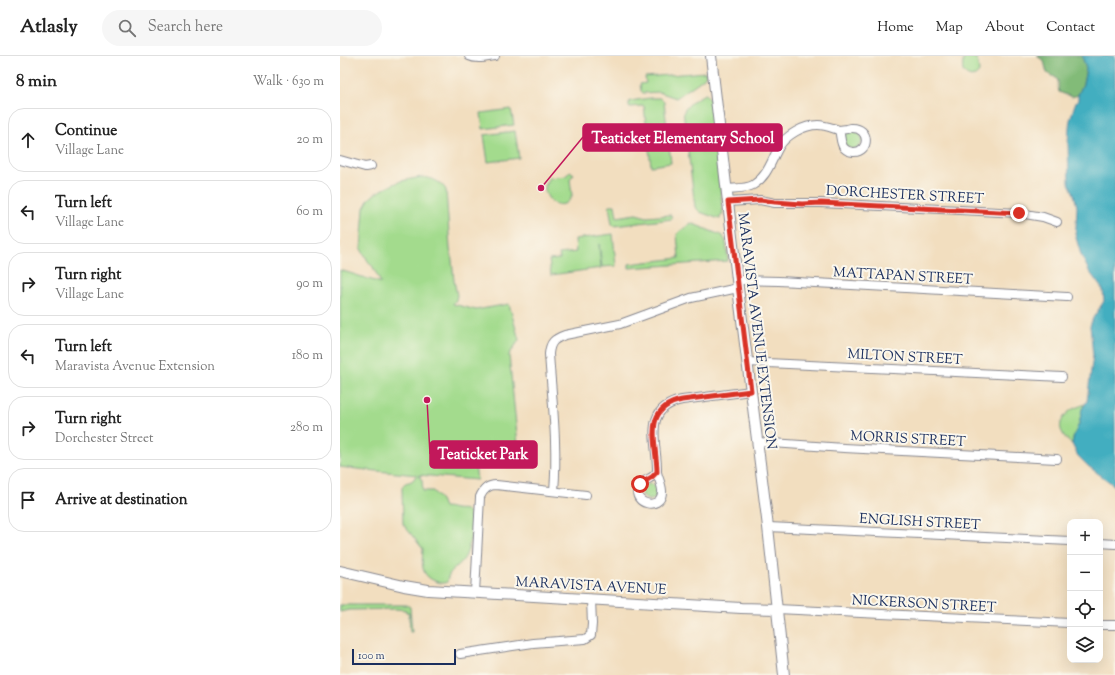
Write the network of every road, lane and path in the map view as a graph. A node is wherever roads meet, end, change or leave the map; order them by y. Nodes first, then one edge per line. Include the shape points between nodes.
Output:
1 (469, 56) edge
2 (495, 56) edge
3 (711, 56) edge
4 (839, 130) dead end
5 (340, 160) edge
6 (371, 166) dead end
7 (726, 189) junction
8 (728, 202) junction
9 (1057, 222) dead end
10 (738, 284) junction
11 (1067, 297) dead end
12 (747, 362) junction
13 (1062, 377) dead end
14 (751, 391) junction
15 (758, 442) junction
16 (1056, 459) dead end
17 (657, 472) dead end
18 (554, 491) junction
19 (586, 495) dead end
20 (768, 527) junction
21 (1067, 542) edge
22 (1103, 543) edge
23 (1115, 544) edge
24 (340, 571) edge
25 (475, 593) junction
26 (591, 599) junction
27 (777, 609) junction
28 (1067, 623) edge
29 (1103, 625) edge
30 (1115, 625) edge
31 (460, 654) dead end
32 (784, 675) edge

1 - 2 street
3 - 7 main road, MARAVISTA AVENUE EXTENSION
4 - 7 street via 818,125 796,131 782,143 768,170 758,182 746,188
5 - 6 street via 365,167
7 - 8 main road, MARAVISTA AVENUE EXTENSION
8 - 9 street, DORCHESTER STREET via 760,200 1019,213
8 - 10 main road, MARAVISTA AVENUE EXTENSION
10 - 11 street, MATTAPAN STREET via 779,281
10 - 12 main road, MARAVISTA AVENUE EXTENSION
10 - 18 street, MATTAPAN STREET via 620,324 565,334 551,343 548,354 556,447
12 - 13 street, MILTON STREET
12 - 14 main road, MARAVISTA AVENUE EXTENSION
14 - 15 main road, MARAVISTA AVENUE EXTENSION
14 - 17 street via 682,400 664,408 656,420 654,432
15 - 16 street, MORRIS STREET
15 - 20 main road, MARAVISTA AVENUE EXTENSION
18 - 19 street
18 - 25 street via 496,485 481,493
20 - 21 street, ENGLISH STREET
20 - 27 main road, MARAVISTA AVENUE EXTENSION
22 - 23 street
24 - 25 main road, MARAVISTA AVENUE via 416,589
25 - 26 main road, MARAVISTA AVENUE
26 - 27 main road, MARAVISTA AVENUE
26 - 31 street via 591,635 586,639 533,643
27 - 28 street, NICKERSON STREET
27 - 32 main road
29 - 30 street

